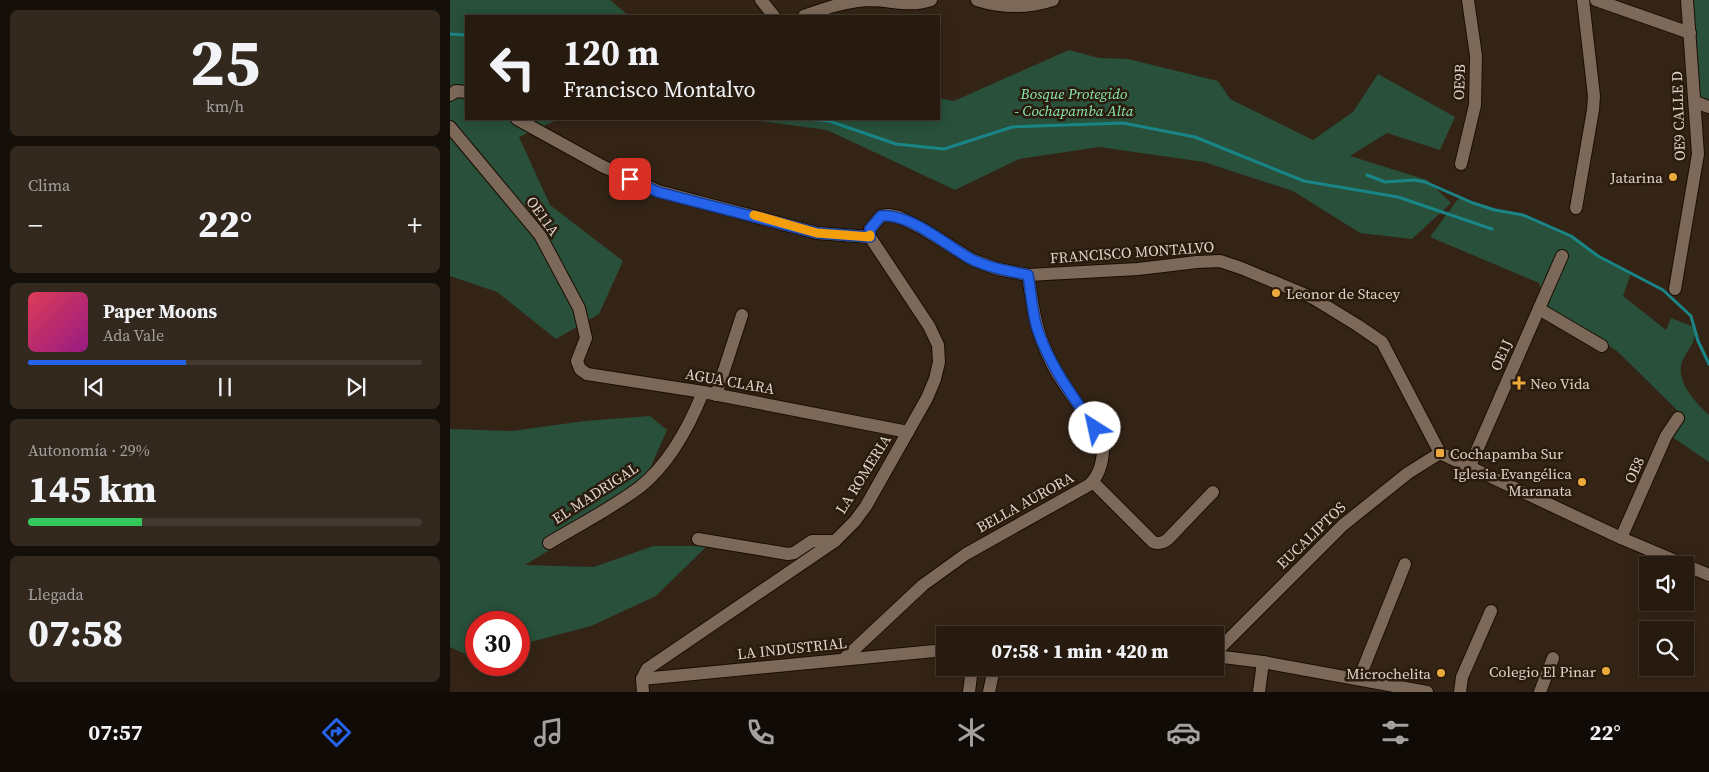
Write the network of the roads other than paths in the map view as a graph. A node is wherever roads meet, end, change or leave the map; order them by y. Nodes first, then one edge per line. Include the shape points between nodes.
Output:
1 (761, 0) edge
2 (931, 0) edge
3 (977, 0) edge
4 (1053, 0) edge
5 (1468, 0) edge
6 (1583, 0) edge
7 (1596, 0) edge
8 (1687, 0) edge
9 (828, 4) edge
10 (773, 15) edge
11 (806, 15) edge
12 (1690, 33) junction
13 (465, 92) edge
14 (450, 95) edge
15 (1695, 102) junction
16 (1709, 107) edge
17 (519, 120) edge
18 (450, 127) edge
19 (1461, 164) dead end
20 (1576, 208) dead end
21 (870, 237) junction
22 (1562, 256) dead end
23 (1028, 275) junction
24 (1676, 289) dead end
25 (1539, 309) junction
26 (742, 315) dead end
27 (586, 338) joint
28 (1602, 346) dead end
29 (703, 392) junction
30 (716, 395) junction
31 (1678, 418) dead end
32 (908, 432) junction
33 (1440, 453) junction
34 (1470, 466) junction
35 (1093, 482) junction
36 (1213, 492) dead end
37 (1622, 538) junction
38 (698, 539) dead end
39 (835, 541) junction
40 (548, 542) dead end
41 (1405, 564) dead end
42 (1709, 575) edge
43 (1491, 611) dead end
44 (1224, 646) edge
45 (936, 651) edge
46 (1224, 656) edge
47 (1553, 658) dead end
48 (844, 659) junction
49 (1262, 662) junction
50 (971, 676) edge
51 (992, 676) edge
52 (1358, 679) junction
53 (643, 686) edge
54 (969, 692) edge
55 (989, 692) edge
56 (1259, 692) edge
57 (1427, 692) edge
58 (1460, 692) edge
59 (1540, 692) edge

1 - 10 street
2 - 9 street via 918,4 874,0
3 - 4 street via 1021,6
5 - 19 street, OE9B via 1476,56 1475,105
6 - 20 street via 1594,110
7 - 12 street
8 - 12 street, OE9 CALLE D
9 - 11 street
12 - 15 street, OE9 CALLE D
13 - 14 street via 456,91
15 - 16 street
15 - 24 street, OE9 CALLE D via 1698,162
17 - 21 street via 602,166 658,192 817,233
18 - 27 street, OE11A via 540,235 579,308
21 - 23 street, FRANCISCO MONTALVO via 870,229 881,216 899,217 973,260
21 - 32 street, LA ROMERIA via 938,344 936,379
22 - 25 street, OE1J
23 - 33 street, FRANCISCO MONTALVO via 1220,261 1313,298 1382,342
23 - 35 street, BELLA AURORA via 1036,326 1044,347 1055,369 1104,440 1104,455
25 - 28 street
25 - 34 street, OE1J
26 - 30 street
27 - 29 street, AGUA CLARA via 577,361 586,374
29 - 30 street, AGUA CLARA
29 - 40 street, EL MADRIGAL via 684,433 641,486
30 - 32 street, AGUA CLARA
31 - 37 street, OE8 via 1666,436
32 - 39 street, LA ROMERIA via 866,506
33 - 34 street
33 - 44 street, EUCALIPTOS via 1408,473 1342,525
34 - 37 street
35 - 36 street via 1158,543 1165,542
35 - 48 street, BELLA AURORA via 966,554 923,586
37 - 42 street
38 - 39 street via 788,554 812,541
39 - 53 street, LA ROMERIA via 647,669
41 - 52 street
43 - 58 street via 1462,677
45 - 48 street, LA INDUSTRIAL
46 - 49 street
47 - 59 street
48 - 53 street, LA INDUSTRIAL
49 - 52 street
49 - 56 street
50 - 54 street
51 - 55 street
52 - 57 street

